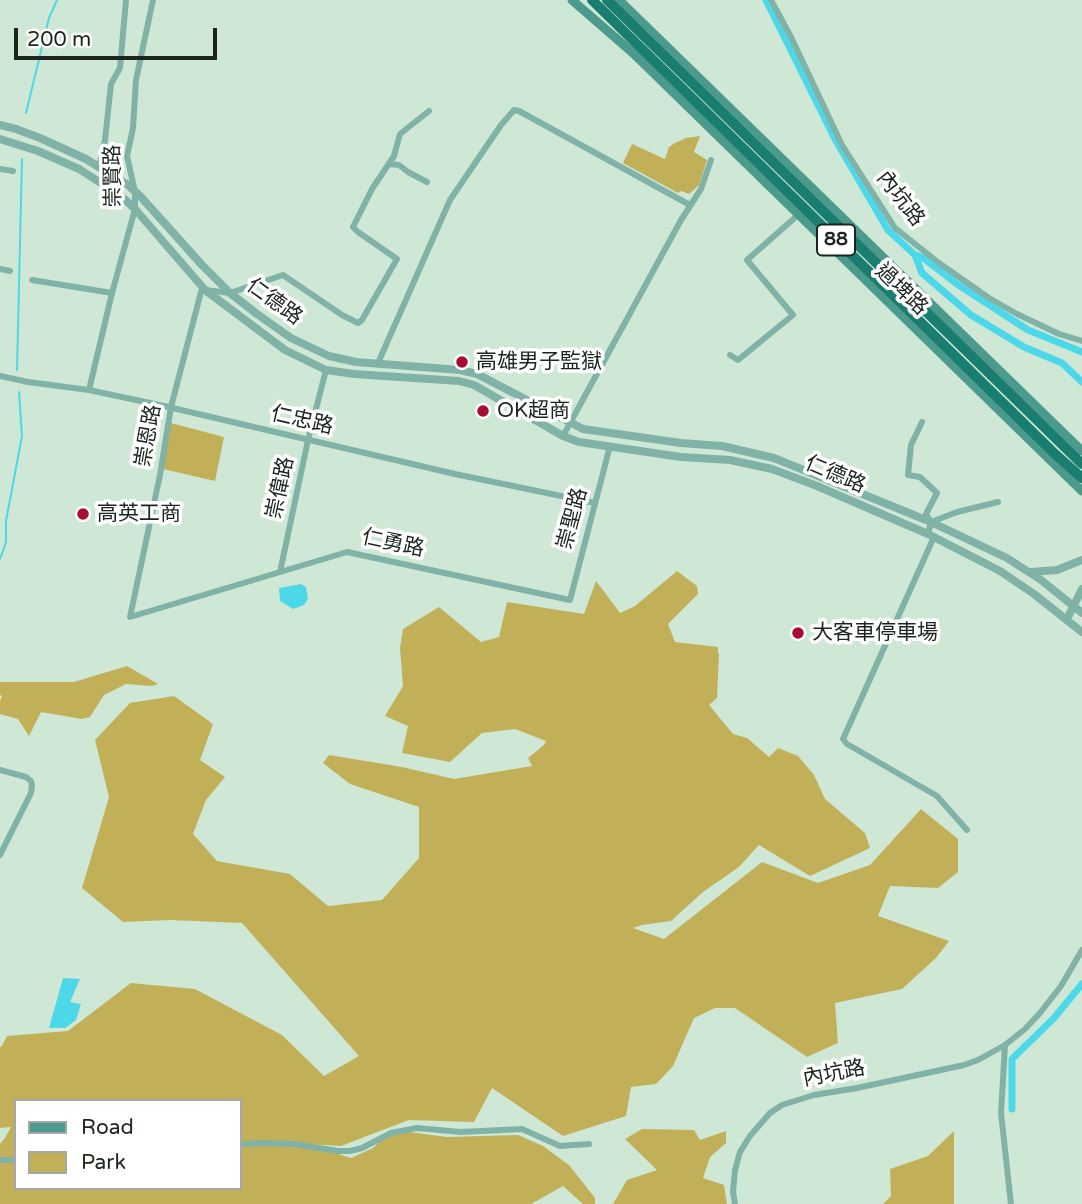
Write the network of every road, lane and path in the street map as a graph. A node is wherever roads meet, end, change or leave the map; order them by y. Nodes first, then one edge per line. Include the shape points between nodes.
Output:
1 (126, 0) edge
2 (153, 0) edge
3 (572, 0) edge
4 (586, 0) edge
5 (592, 0) edge
6 (607, 0) edge
7 (619, 0) edge
8 (771, 0) edge
9 (639, 46) junction
10 (429, 111) dead end
11 (0, 125) edge
12 (0, 139) edge
13 (711, 160) dead end
14 (390, 164) junction
15 (99, 167) junction
16 (0, 169) edge
17 (13, 171) dead end
18 (428, 182) dead end
19 (135, 192) junction
20 (690, 205) junction
21 (135, 209) junction
22 (799, 214) junction
23 (0, 269) edge
24 (10, 271) dead end
25 (32, 280) dead end
26 (205, 290) junction
27 (112, 293) junction
28 (230, 293) junction
29 (1082, 341) edge
30 (730, 355) dead end
31 (378, 363) junction
32 (326, 370) junction
33 (0, 376) edge
34 (89, 390) junction
35 (171, 407) junction
36 (922, 422) dead end
37 (570, 423) junction
38 (563, 436) junction
39 (308, 440) junction
40 (610, 446) junction
41 (1082, 451) edge
42 (1082, 464) edge
43 (1082, 478) edge
44 (1082, 491) edge
45 (998, 502) dead end
46 (596, 503) junction
47 (931, 522) junction
48 (931, 536) junction
49 (1082, 560) edge
50 (280, 572) junction
51 (1029, 572) junction
52 (1082, 589) edge
53 (570, 600) joint
54 (1074, 606) junction
55 (1082, 615) edge
56 (130, 617) joint
57 (1067, 619) junction
58 (1079, 630) edge
59 (0, 770) edge
60 (967, 830) dead end
61 (0, 855) edge
62 (1082, 950) edge
63 (1005, 1045) junction
64 (242, 1144) edge
65 (589, 1144) dead end
66 (735, 1204) edge
67 (1011, 1204) edge

1 - 15 street via 120,68 111,85
2 - 19 street, 崇賢路 via 136,80 127,156
3 - 22 main road, 過埤路 via 633,52
4 - 9 highway
5 - 9 highway, 88
6 - 42 highway, 88
7 - 41 main road, 過埤路
8 - 29 street, 內坑路 via 842,145 895,228 989,298
9 - 43 highway, 88
10 - 14 street via 400,134
11 - 15 street, 仁德路 via 40,138
12 - 21 street, 仁德路 via 79,169
13 - 20 street
14 - 18 street
14 - 28 street via 353,227 397,259 362,320 358,323 342,316 283,275
15 - 19 street, 仁德路
16 - 17 street
19 - 21 street, 崇賢路
19 - 28 street, 仁德路
20 - 31 street via 514,110 450,200
20 - 37 street
21 - 26 street, 仁德路
21 - 27 street, 崇賢路
22 - 30 street via 747,260 793,315 738,360
22 - 44 main road, 過埤路
23 - 24 street
25 - 27 street
26 - 28 street
26 - 32 street, 仁德路 via 285,350
26 - 35 street, 崇恩路
27 - 34 street, 崇賢路
28 - 31 street, 仁德路 via 291,338 329,356
31 - 37 street, 仁德路 via 477,374
32 - 38 street, 仁德路 via 474,385
32 - 39 street, 崇偉路
33 - 34 street, 仁忠路
34 - 35 street, 仁忠路
35 - 39 street, 仁忠路
35 - 56 street, 崇恩路
36 - 47 street via 911,444 908,475 920,477 937,493 926,514
37 - 38 street
37 - 47 street, 仁德路 via 583,429 722,446 774,458
38 - 40 street, 仁德路
39 - 46 street, 仁忠路
39 - 50 street, 崇偉路
40 - 46 street, 崇聖路
40 - 48 street, 仁德路 via 772,469
45 - 47 street
46 - 53 street, 崇聖路
47 - 48 street
47 - 51 street, 仁德路
48 - 57 street, 仁德路 via 1000,570
48 - 60 street via 844,738 847,744 937,796
49 - 51 street via 1057,570
50 - 53 street, 仁勇路 via 347,552
50 - 56 street, 仁勇路
51 - 54 street, 仁德路
52 - 54 street
54 - 55 street
54 - 57 street
55 - 58 street
57 - 58 street
59 - 61 street via 31,780 31,793
62 - 63 street, 內坑路 via 1040,1013
63 - 66 street, 內坑路 via 964,1065 782,1105 770,1113 740,1152
63 - 67 street via 1001,1113
64 - 65 street via 295,1144 350,1152 391,1133 417,1128 461,1132 522,1129 560,1146

